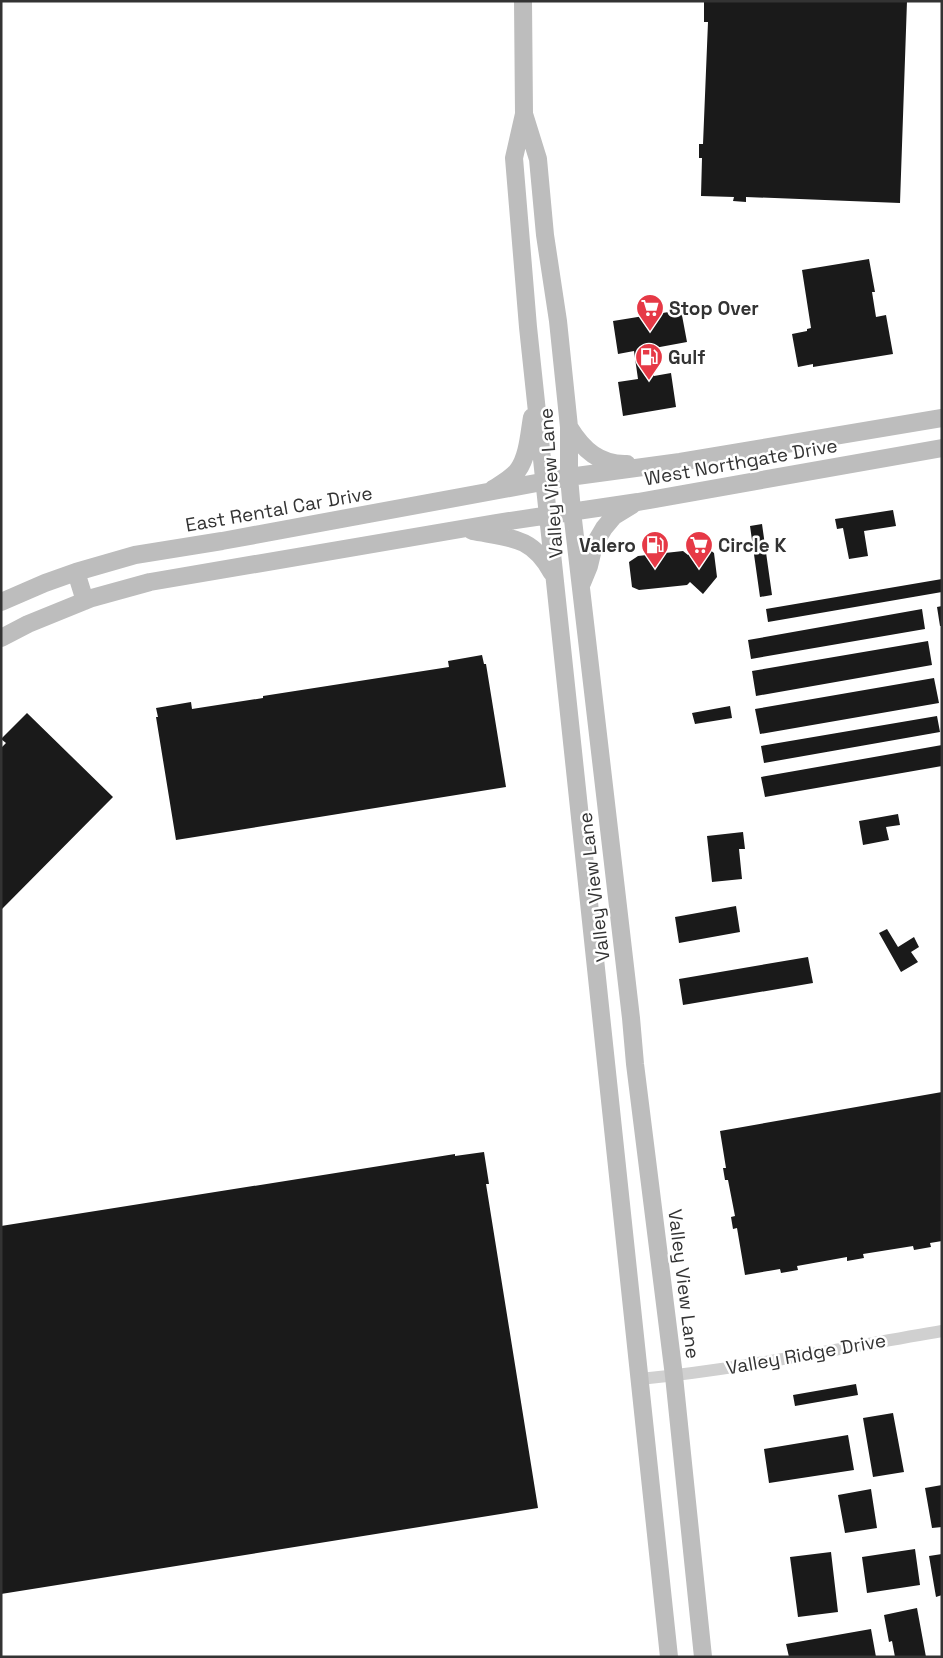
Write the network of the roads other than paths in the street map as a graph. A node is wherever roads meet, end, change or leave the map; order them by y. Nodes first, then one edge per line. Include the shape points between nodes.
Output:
1 (523, 1) edge
2 (524, 114) junction
3 (535, 392) junction
4 (942, 418) edge
5 (569, 427) junction
6 (942, 448) edge
7 (680, 462) junction
8 (569, 478) junction
9 (545, 482) junction
10 (488, 492) junction
11 (638, 502) junction
12 (572, 511) junction
13 (548, 516) junction
14 (459, 529) junction
15 (76, 572) junction
16 (554, 577) junction
17 (581, 586) junction
18 (84, 601) junction
19 (1, 602) edge
20 (1, 638) edge
21 (942, 1331) edge
22 (674, 1376) junction
23 (640, 1379) junction
24 (669, 1657) edge
25 (703, 1657) edge

1 - 2 main road, Valley View Lane
2 - 3 main road, Valley View Lane via 514,158
2 - 5 main road, Valley View Lane via 538,159
3 - 9 main road, Valley View Lane
3 - 10 main road via 523,460 517,471
4 - 7 main road, West Northgate Drive
5 - 7 main road via 578,442 601,459 619,464
5 - 8 main road, Valley View Lane
6 - 11 main road, West Northgate Drive
7 - 8 main road, West Northgate Drive
8 - 9 main road, East Rental Car Drive
8 - 12 main road, Valley View Lane
9 - 10 main road, East Rental Car Drive
9 - 13 main road, Valley View Lane
10 - 15 main road, East Rental Car Drive via 134,556
11 - 12 main road, West Northgate Drive
11 - 17 main road via 614,516 604,528 594,545
12 - 13 main road, West Northgate Drive
12 - 17 main road, Valley View Lane
13 - 14 main road
13 - 16 main road, Valley View Lane
14 - 16 main road via 522,540 538,552
14 - 18 main road via 150,582
15 - 18 main road
15 - 19 main road, East Rental Car Drive
16 - 23 main road, Valley View Lane
17 - 22 main road, Valley View Lane
18 - 20 main road
21 - 22 street, Valley Ridge Drive
22 - 23 street, Valley Ridge Drive
22 - 25 main road, Valley View Lane
23 - 24 main road, Valley View Lane

